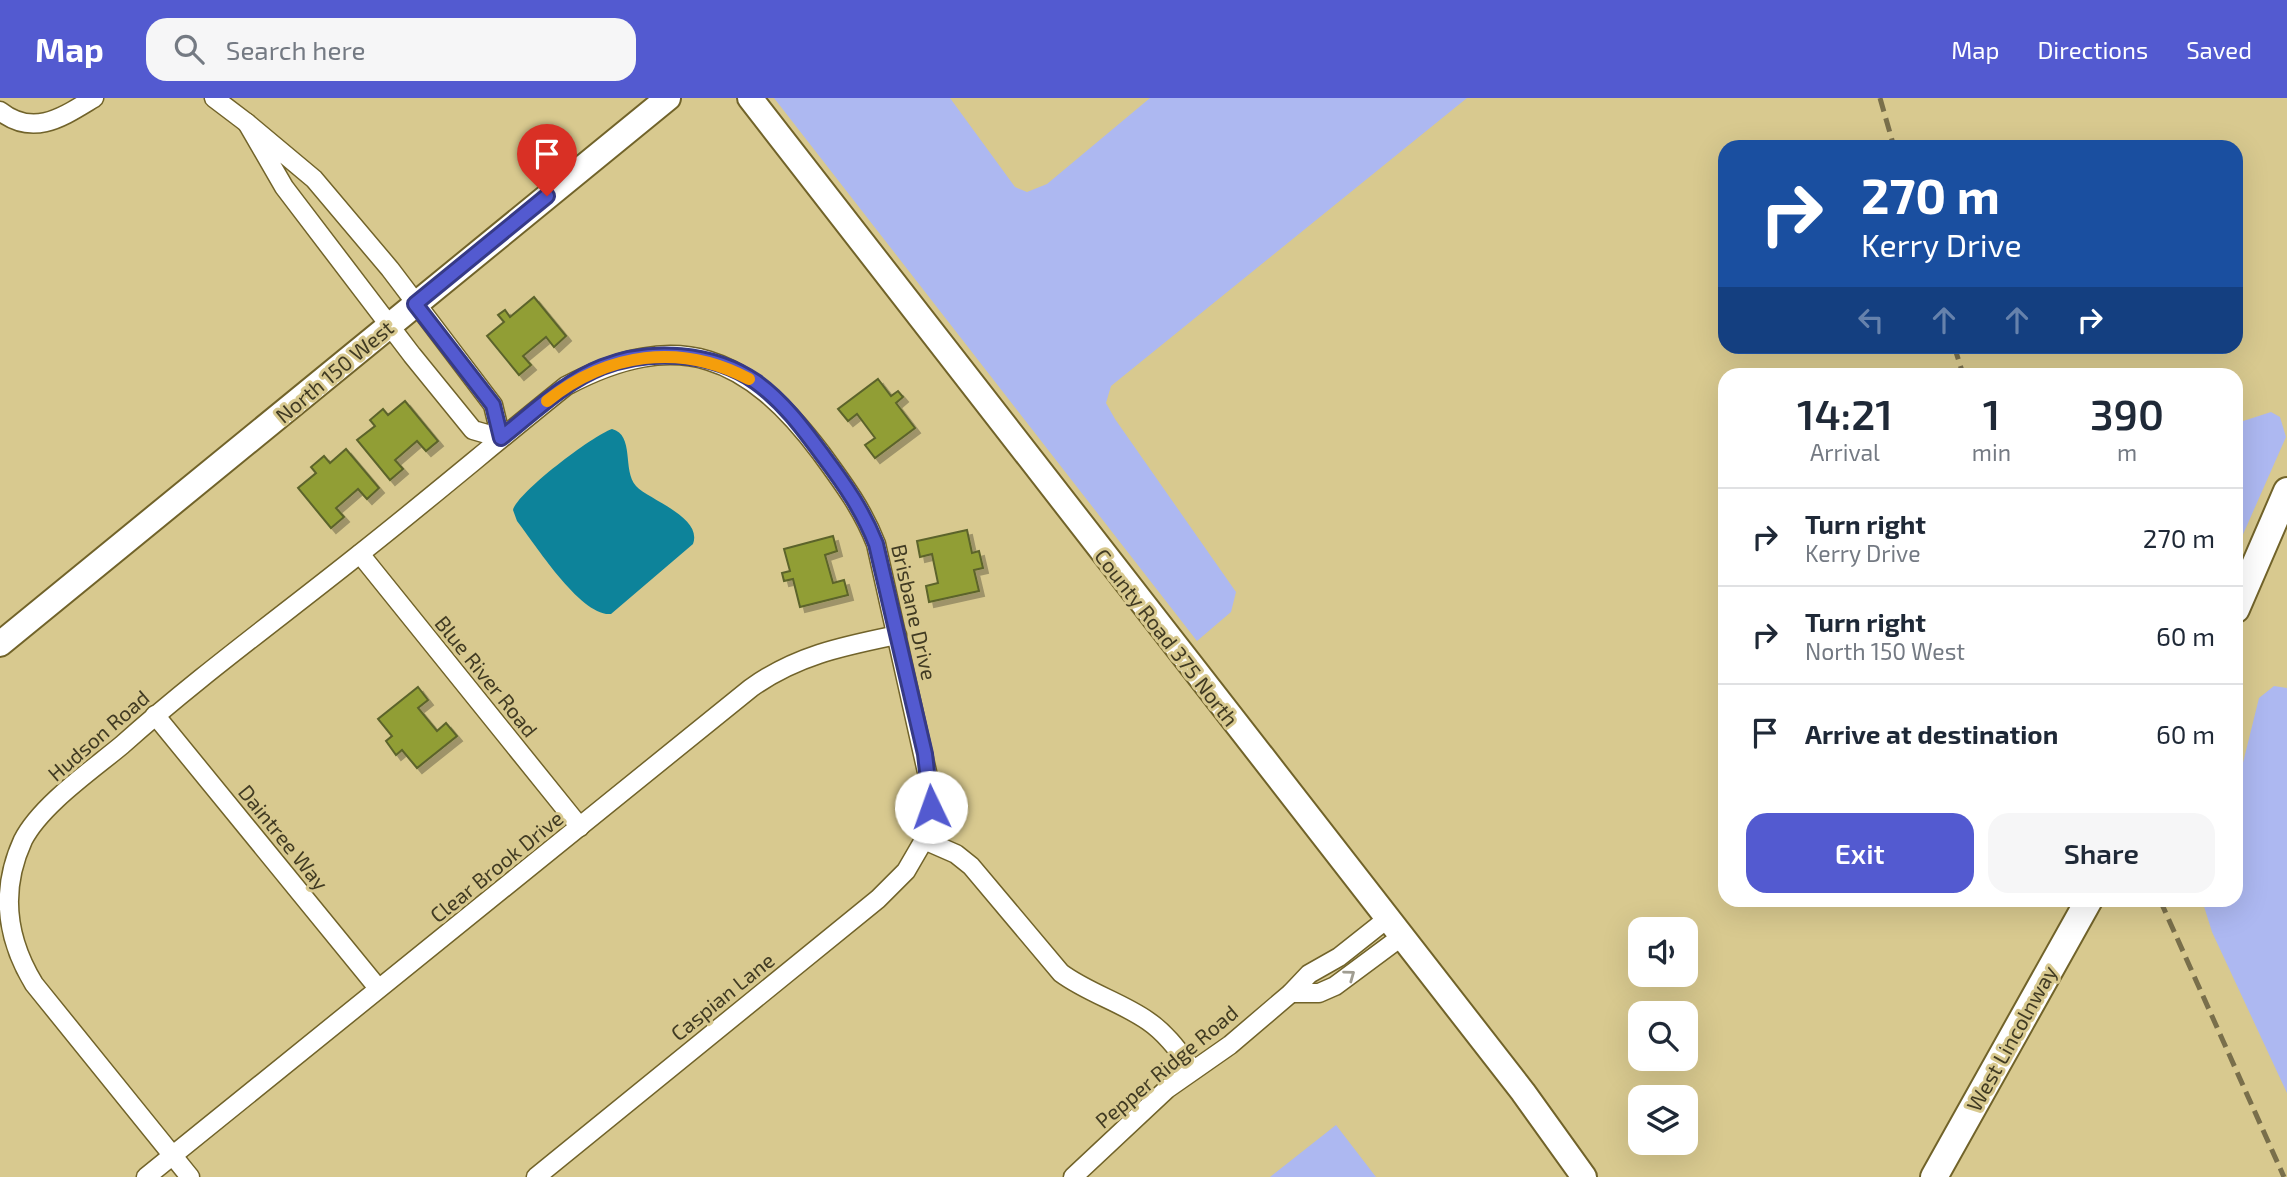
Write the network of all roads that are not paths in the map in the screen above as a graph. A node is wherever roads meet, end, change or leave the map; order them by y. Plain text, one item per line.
1 (94, 98) edge
2 (214, 98) edge
3 (668, 98) edge
4 (750, 98) edge
5 (0, 111) edge
6 (247, 123) junction
7 (415, 304) junction
8 (389, 325) junction
9 (501, 438) junction
10 (2287, 491) edge
11 (359, 554) junction
12 (2243, 593) edge
13 (897, 635) junction
14 (0, 645) edge
15 (155, 715) junction
16 (580, 827) junction
17 (925, 840) junction
18 (2085, 907) edge
19 (1394, 928) junction
20 (378, 988) junction
21 (1193, 1070) junction
22 (173, 1155) junction
23 (146, 1177) edge
24 (190, 1177) edge
25 (536, 1177) edge
26 (1073, 1177) edge
27 (1584, 1177) edge
28 (1934, 1177) edge

1 - 5 street
2 - 6 street
3 - 7 street, North 150 West
4 - 19 street, County Road 375 North
6 - 7 street
6 - 8 street
7 - 8 street, North 150 West
7 - 9 street
8 - 9 street
8 - 14 street, North 150 West
9 - 11 street, Hudson Road
9 - 13 street, Brisbane Drive
10 - 12 main road
11 - 15 street, Hudson Road
11 - 16 street, Blue River Road
13 - 16 street, Clear Brook Drive
13 - 17 street, Brisbane Drive
15 - 20 street, Daintree Way
15 - 22 street, Hudson Road
16 - 20 street, Clear Brook Drive
17 - 21 street
17 - 25 street, Caspian Lane
18 - 28 main road, West Lincolnway
19 - 21 street, Pepper Ridge Road
19 - 27 street, County Road 375 North
20 - 22 street, Clear Brook Drive
21 - 26 street, Pepper Ridge Road
22 - 23 street, Clear Brook Drive
22 - 24 street

